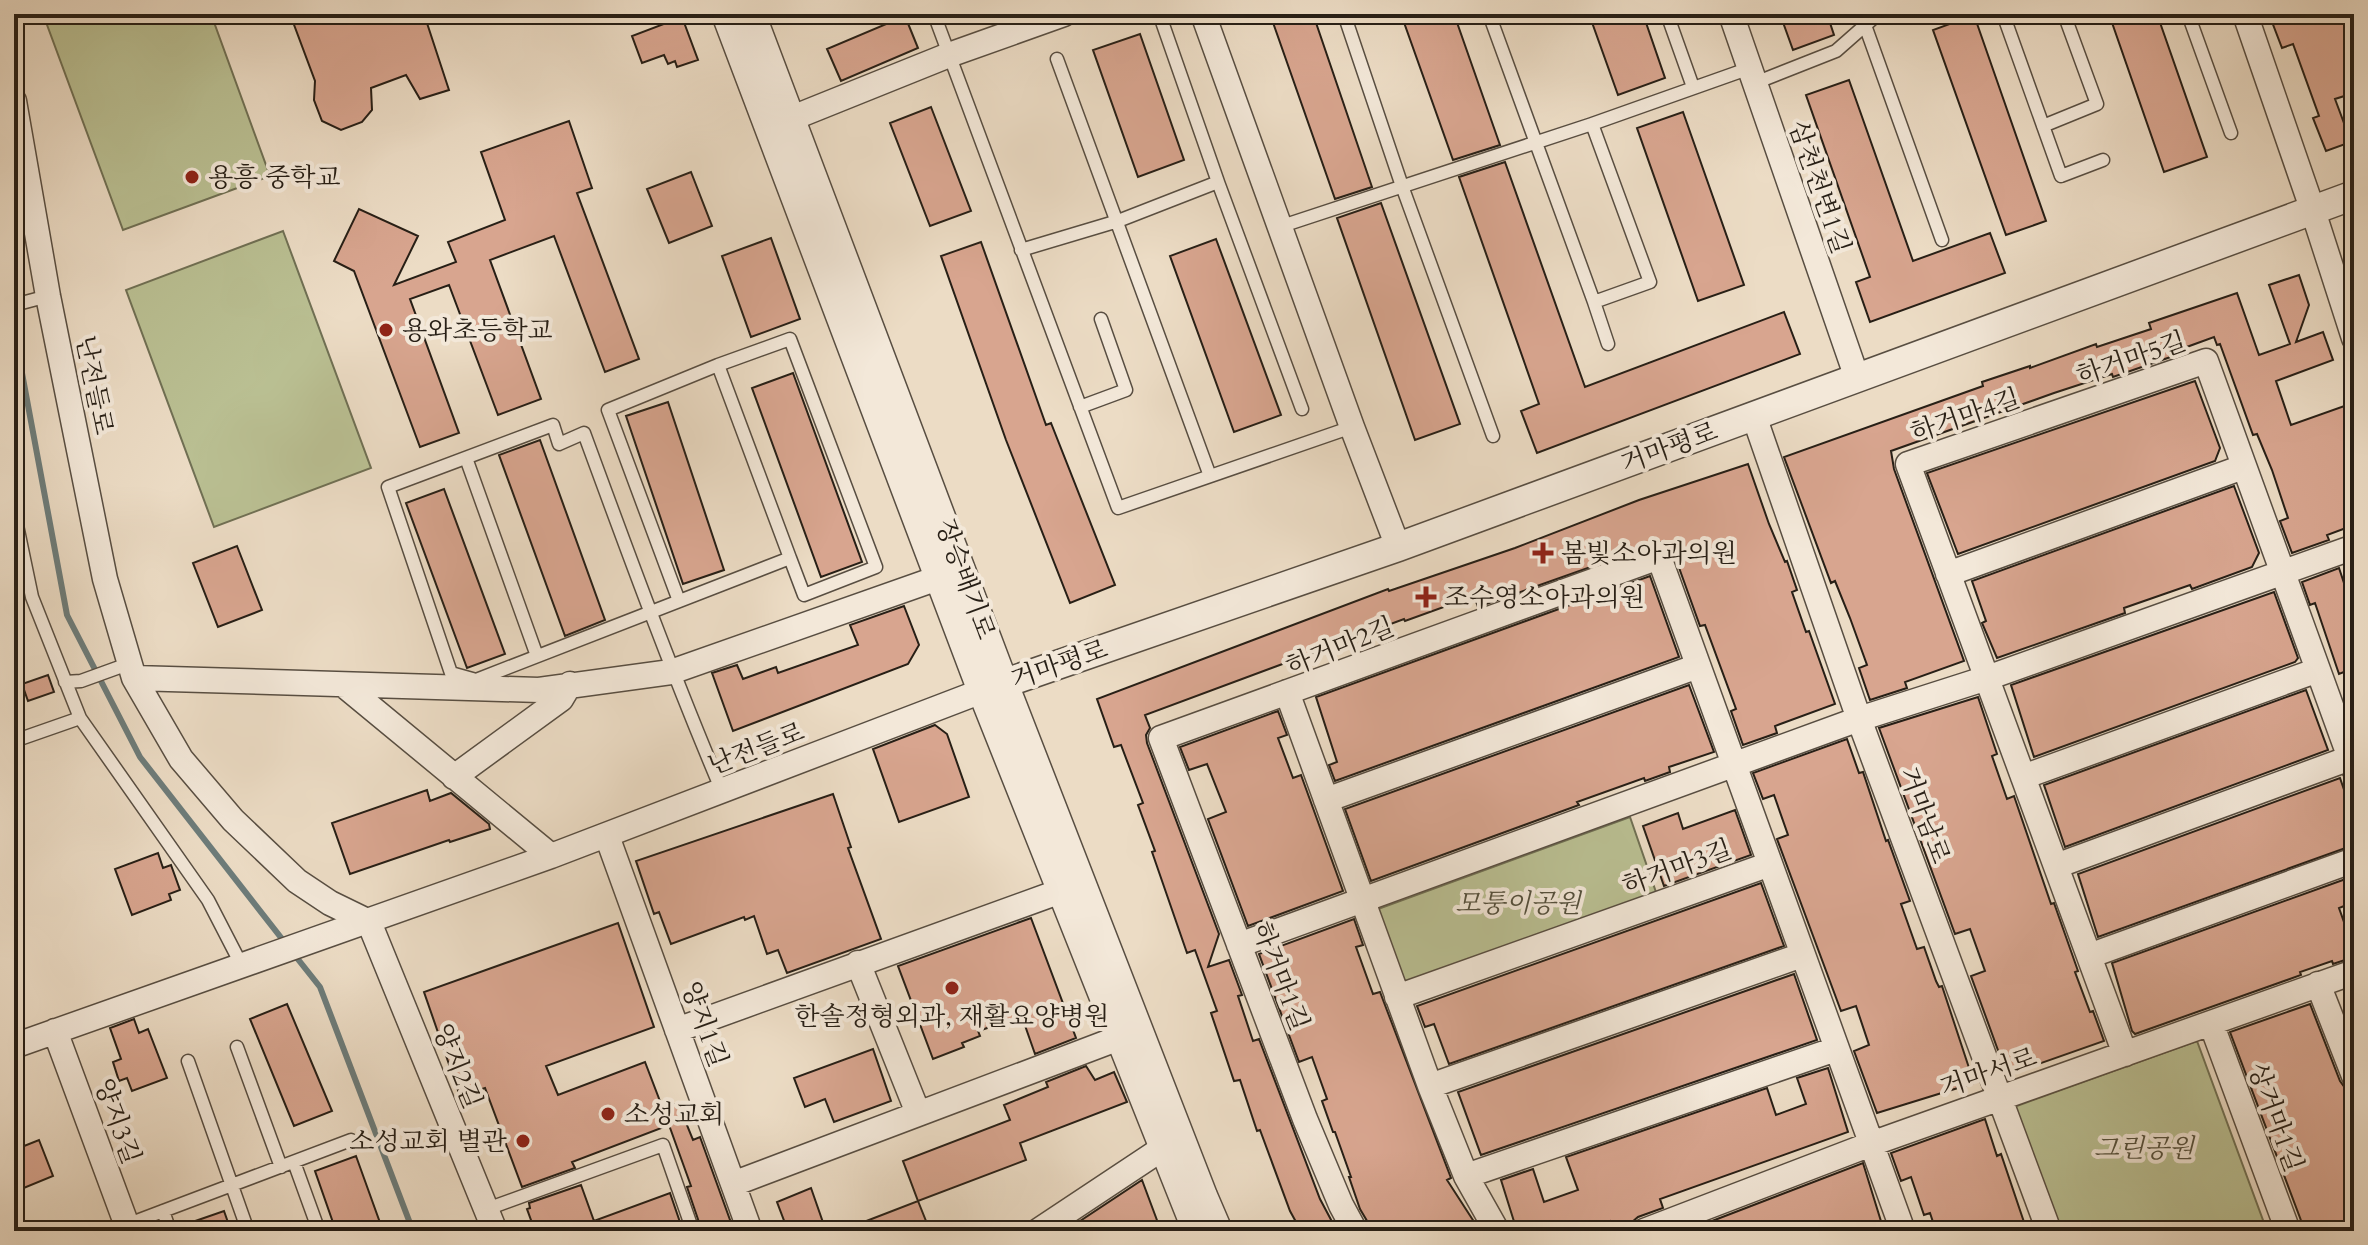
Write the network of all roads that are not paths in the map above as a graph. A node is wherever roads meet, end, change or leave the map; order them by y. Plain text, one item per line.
1 (726, 14) edge
2 (751, 14) edge
3 (934, 14) edge
4 (1064, 14) edge
5 (1203, 14) edge
6 (1344, 14) edge
7 (1489, 14) edge
8 (1667, 14) edge
9 (1731, 14) edge
10 (1878, 14) edge
11 (2003, 14) edge
12 (2064, 14) edge
13 (2188, 14) edge
14 (2245, 14) edge
15 (1160, 16) edge
16 (1863, 19) edge
17 (949, 55) junction
18 (1057, 59) dead end
19 (1752, 76) junction
20 (1693, 87) junction
21 (14, 101) edge
22 (780, 123) junction
23 (1592, 124) junction
24 (2043, 126) junction
25 (2231, 133) dead end
26 (1535, 141) junction
27 (2103, 160) dead end
28 (1218, 182) junction
29 (1402, 186) junction
30 (2354, 195) edge
31 (2313, 211) junction
32 (1118, 221) junction
33 (1279, 227) junction
34 (1942, 240) dead end
35 (1021, 250) junction
36 (48, 296) junction
37 (1594, 302) junction
38 (14, 305) edge
39 (1101, 319) dead end
40 (2354, 338) edge
41 (1608, 344) dead end
42 (718, 365) junction
43 (1857, 378) junction
44 (1080, 407) junction
45 (1302, 409) dead end
46 (2060, 412) joint
47 (1754, 416) junction
48 (1352, 427) junction
49 (1493, 436) dead end
50 (466, 458) junction
51 (2243, 467) junction
52 (1210, 476) junction
53 (14, 511) edge
54 (1398, 547) junction
55 (2354, 547) edge
56 (790, 558) junction
57 (2282, 571) junction
58 (1948, 574) junction
59 (938, 578) junction
60 (679, 601) junction
61 (650, 612) junction
62 (1471, 625) joint
63 (537, 656) junction
64 (1698, 666) junction
65 (2318, 670) junction
66 (125, 671) junction
67 (671, 672) junction
68 (1987, 678) junction
69 (65, 682) junction
70 (570, 684) junction
71 (345, 686) junction
72 (993, 687) junction
73 (1287, 692) junction
74 (80, 718) junction
75 (1859, 719) junction
76 (17, 740) dead end
77 (2352, 763) edge
78 (1734, 765) junction
79 (454, 777) junction
80 (2023, 777) junction
81 (722, 791) junction
82 (1326, 800) junction
83 (607, 836) junction
84 (551, 856) junction
85 (2354, 860) edge
86 (1770, 864) junction
87 (2056, 866) junction
88 (1061, 891) junction
89 (1362, 901) junction
90 (359, 924) junction
91 (1239, 945) junction
92 (1802, 955) junction
93 (2089, 956) junction
94 (248, 962) junction
95 (858, 963) junction
96 (2354, 972) edge
97 (2318, 984) junction
98 (1397, 997) junction
99 (2211, 1023) junction
100 (677, 1030) junction
101 (55, 1031) junction
102 (1119, 1038) junction
103 (14, 1046) edge
104 (237, 1047) dead end
105 (1836, 1049) junction
106 (2125, 1054) junction
107 (188, 1061) dead end
108 (2354, 1076) edge
109 (1430, 1086) junction
110 (2000, 1097) junction
111 (918, 1113) junction
112 (351, 1140) dead end
113 (1871, 1144) junction
114 (1163, 1148) junction
115 (294, 1162) junction
116 (281, 1167) junction
117 (1466, 1176) junction
118 (733, 1184) junction
119 (232, 1185) junction
120 (163, 1211) junction
121 (491, 1220) edge
122 (127, 1228) edge
123 (170, 1231) edge
124 (248, 1231) edge
125 (319, 1231) edge
126 (693, 1231) edge
127 (750, 1231) edge
128 (1038, 1231) edge
129 (1197, 1231) edge
130 (1218, 1231) edge
131 (1355, 1231) edge
132 (1497, 1231) edge
133 (1644, 1231) edge
134 (1903, 1231) edge
135 (2049, 1231) edge
136 (2288, 1231) edge

1 - 22 street, 장승배기로
2 - 22 street, 장승배기로
3 - 17 lane
4 - 17 street
5 - 33 street
6 - 29 lane
7 - 26 lane
8 - 20 lane
9 - 19 street, 삼천천변1길
10 - 16 lane
11 - 24 lane
12 - 24 lane
13 - 25 lane
14 - 31 street
15 - 28 lane
16 - 19 lane
16 - 34 lane
17 - 22 street
17 - 35 lane
18 - 32 lane
19 - 20 lane
19 - 43 street, 삼천천변1길
20 - 23 lane
21 - 36 street, 난전들로
22 - 59 street, 장승배기로
22 - 72 street, 장승배기로
23 - 26 lane
23 - 37 lane
24 - 27 lane
26 - 29 lane
26 - 37 lane
28 - 32 lane
28 - 45 lane
29 - 33 lane
29 - 49 lane
30 - 31 street, 거마평로
31 - 40 street
31 - 43 street, 거마평로
32 - 35 lane
32 - 52 lane
33 - 48 street
35 - 44 lane
36 - 38 lane
36 - 66 street, 난전들로
37 - 41 lane
39 - 44 lane
42 - 56 lane
42 - 56 lane
42 - 60 lane
43 - 47 street, 거마평로
44 - 52 lane
46 - 51 street, 하거마5길
46 - 58 street, 하거마4길
47 - 54 street, 거마평로
47 - 75 street, 거마남로
48 - 52 lane
48 - 54 street
50 - 61 lane
50 - 63 lane
50 - 63 lane
51 - 57 street, 하거마5길
51 - 58 street
53 - 69 lane
54 - 72 street, 거마평로
55 - 57 street
56 - 60 lane
57 - 65 street, 하거마5길
57 - 68 street
58 - 68 street, 하거마4길
59 - 67 street, 장승배기로
59 - 72 street, 장승배기로
60 - 61 lane
61 - 63 lane
61 - 67 lane
62 - 64 street, 하거마3길
62 - 73 street, 하거마2길
64 - 78 street, 하거마3길
64 - 82 street
65 - 77 street, 하거마5길
65 - 80 street
66 - 69 lane
66 - 71 street
66 - 90 street, 난전들로
67 - 70 street, 장승배기로
67 - 81 lane
68 - 75 street
68 - 80 street, 하거마4길
69 - 74 lane
70 - 71 street, 장승배기로
70 - 79 street
71 - 79 street
72 - 81 street, 난전들로
72 - 88 street, 장승배기로
72 - 130 street, 장승배기로
73 - 82 street, 하거마2길
73 - 91 street, 하거마1길
74 - 76 lane
74 - 94 lane
75 - 78 street
75 - 110 street, 거마남로
77 - 87 street, 하거마5길
78 - 86 street, 하거마3길
78 - 89 street
79 - 84 street
80 - 87 street, 하거마4길
81 - 83 street, 난전들로
82 - 89 street, 하거마2길
83 - 84 street, 난전들로
83 - 100 street, 양지1길
84 - 90 street, 난전들로
85 - 93 street
86 - 92 street, 하거마3길
86 - 98 street, 하거마3길
87 - 93 street, 하거마4길
88 - 95 street
88 - 102 street, 장승배기로
89 - 91 street
89 - 98 street, 하거마2길
90 - 94 street, 난전들로
90 - 121 street, 양지2길
91 - 131 street, 하거마1길
92 - 105 street, 하거마3길
92 - 109 street
93 - 106 street, 하거마4길
94 - 101 street, 난전들로
95 - 100 street
95 - 111 street
96 - 97 street, 거마서로
97 - 99 street, 거마서로
97 - 108 street
98 - 109 street, 하거마2길
99 - 106 street, 거마서로
99 - 136 street, 상거마1길
100 - 118 street, 양지1길
101 - 103 street, 난전들로
101 - 122 street, 양지3길
102 - 111 street
102 - 114 street, 장승배기로
104 - 116 lane
105 - 113 street, 하거마3길
105 - 117 street
106 - 110 street, 거마서로
107 - 119 lane
109 - 117 street, 하거마2길
110 - 113 street, 거마서로
110 - 135 street, 거마남로
111 - 118 street
112 - 115 lane
113 - 133 street, 거마서로
113 - 134 street, 하거마3길
114 - 128 street
114 - 129 street, 장승배기로
115 - 116 lane
115 - 125 lane
116 - 119 lane
117 - 132 street, 하거마2길
118 - 127 street, 양지1길
119 - 120 lane
119 - 124 lane
120 - 122 lane
120 - 123 lane
121 - 126 lane

